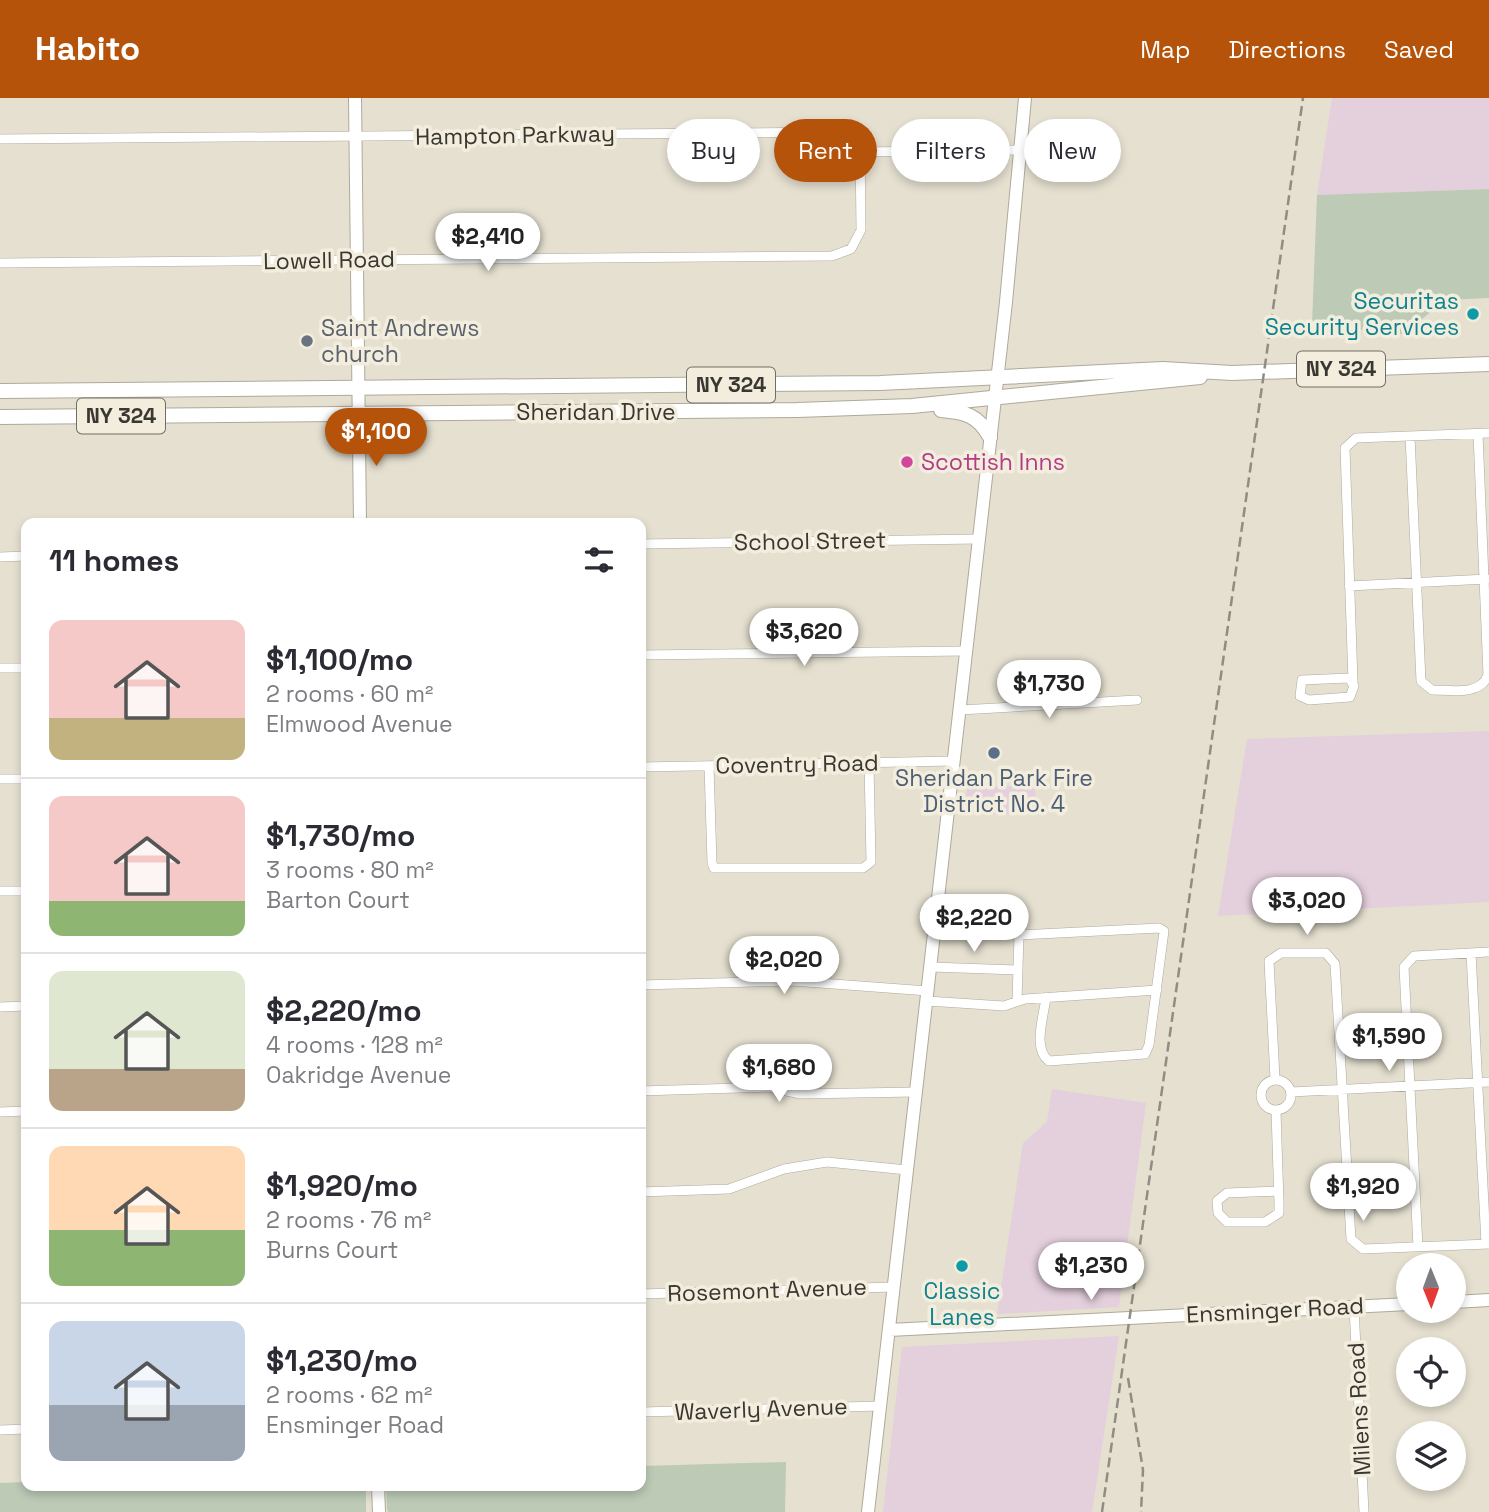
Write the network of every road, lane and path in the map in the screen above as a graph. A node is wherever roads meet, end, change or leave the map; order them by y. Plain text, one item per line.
1 (355, 98) edge
2 (1025, 98) edge
3 (774, 133) edge
4 (355, 136) junction
5 (0, 139) edge
6 (1020, 150) junction
7 (877, 152) edge
8 (860, 182) edge
9 (356, 260) junction
10 (0, 264) edge
11 (1489, 364) edge
12 (1232, 373) junction
13 (997, 378) junction
14 (797, 384) junction
15 (595, 386) junction
16 (358, 388) junction
17 (187, 390) junction
18 (0, 391) edge
19 (995, 398) junction
20 (912, 406) junction
21 (797, 411) junction
22 (595, 412) junction
23 (358, 414) junction
24 (188, 415) junction
25 (0, 417) edge
26 (1489, 433) edge
27 (1478, 434) junction
28 (1410, 436) junction
29 (990, 437) junction
30 (360, 518) edge
31 (979, 539) junction
32 (646, 544) edge
33 (21, 556) edge
34 (0, 557) edge
35 (1486, 579) edge
36 (1416, 582) junction
37 (1349, 586) junction
38 (967, 651) junction
39 (646, 655) edge
40 (0, 668) edge
41 (21, 668) edge
42 (1353, 682) junction
43 (1137, 700) dead end
44 (960, 710) junction
45 (954, 761) junction
46 (869, 763) junction
47 (709, 766) junction
48 (646, 767) edge
49 (0, 779) edge
50 (21, 779) edge
51 (0, 891) edge
52 (21, 891) edge
53 (1489, 952) edge
54 (1471, 953) junction
55 (931, 967) junction
56 (1017, 970) junction
57 (646, 985) edge
58 (1157, 990) junction
59 (928, 996) junction
60 (1046, 997) junction
61 (1017, 1001) junction
62 (21, 1006) edge
63 (0, 1007) edge
64 (1275, 1079) junction
65 (1489, 1082) edge
66 (1478, 1083) junction
67 (1410, 1086) junction
68 (1342, 1090) junction
69 (646, 1091) edge
70 (916, 1092) junction
71 (1291, 1092) junction
72 (21, 1111) edge
73 (1276, 1111) junction
74 (0, 1112) edge
75 (907, 1170) junction
76 (1279, 1191) junction
77 (646, 1192) edge
78 (1487, 1244) edge
79 (1418, 1247) junction
80 (894, 1287) junction
81 (646, 1294) edge
82 (1489, 1300) edge
83 (1466, 1301) edge
84 (1396, 1305) edge
85 (1354, 1307) junction
86 (889, 1330) junction
87 (881, 1406) junction
88 (646, 1412) edge
89 (21, 1429) edge
90 (0, 1430) edge
91 (378, 1491) edge
92 (379, 1512) edge
93 (868, 1512) edge
94 (1364, 1512) edge

1 - 4 main road
2 - 6 main road
3 - 4 street, Hampton Parkway
4 - 5 street, Hampton Parkway
4 - 9 main road
6 - 7 street
6 - 13 main road
8 - 9 street, Lowell Road
9 - 10 street, Lowell Road
9 - 16 main road
11 - 12 main road, Sheridan Drive / NY 324
12 - 13 main road, Sheridan Drive / NY 324
12 - 19 main road, Sheridan Drive / NY 324
13 - 14 main road, Sheridan Drive / NY 324
13 - 19 main road
14 - 15 main road, Sheridan Drive / NY 324
14 - 21 main road
15 - 16 main road, Sheridan Drive / NY 324
15 - 22 main road
16 - 17 main road, Sheridan Drive / NY 324
16 - 23 main road
17 - 18 main road, Sheridan Drive / NY 324
17 - 24 main road
19 - 20 main road, Sheridan Drive / NY 324
19 - 29 main road
20 - 21 main road, Sheridan Drive / NY 324
20 - 29 main road
21 - 22 main road, Sheridan Drive / NY 324
22 - 23 main road, Sheridan Drive / NY 324
23 - 24 main road, Sheridan Drive / NY 324
23 - 30 main road
24 - 25 main road, Sheridan Drive / NY 324
26 - 27 street
27 - 28 street
27 - 35 street
28 - 36 street
28 - 37 street
29 - 31 main road
31 - 32 street, School Street
31 - 38 main road
33 - 34 street
35 - 36 street
35 - 36 street
36 - 37 street
37 - 42 street
38 - 39 street
38 - 44 main road
40 - 41 street
42 - 42 street
43 - 44 street
44 - 45 main road
45 - 46 street, Coventry Road
45 - 55 main road
46 - 47 street, Coventry Road
46 - 47 street
47 - 48 street, Coventry Road
49 - 50 street
51 - 52 street
53 - 54 street
54 - 66 street
54 - 67 street
55 - 56 street
55 - 59 main road
56 - 58 street
56 - 61 street
57 - 59 street
58 - 60 street
58 - 60 street
59 - 61 street
59 - 70 main road
60 - 61 street
62 - 63 street
64 - 68 street
64 - 71 street
64 - 73 street
65 - 66 street
66 - 67 street
66 - 78 street
67 - 68 street
67 - 79 street
68 - 71 street
68 - 79 street
69 - 70 street
70 - 75 main road
71 - 73 street
72 - 74 street
73 - 76 street
75 - 77 street
75 - 80 main road
76 - 76 street
78 - 79 street
80 - 81 street, Rosemont Avenue
80 - 86 main road
82 - 83 main road
84 - 85 main road, Ensminger Road
85 - 86 main road, Ensminger Road
85 - 94 street, Milens Road
86 - 87 main road
87 - 88 street, Waverly Avenue
87 - 93 main road
89 - 90 street
91 - 92 main road

